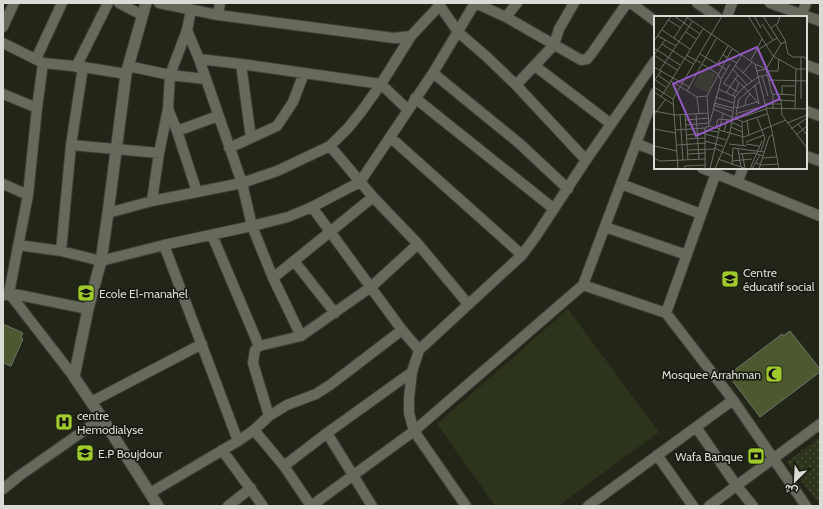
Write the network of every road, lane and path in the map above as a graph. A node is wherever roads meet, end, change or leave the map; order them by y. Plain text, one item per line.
1 (14, 3) edge
2 (62, 3) edge
3 (108, 3) edge
4 (119, 3) edge
5 (146, 3) edge
6 (159, 3) edge
7 (220, 3) edge
8 (475, 3) edge
9 (516, 3) edge
10 (574, 3) edge
11 (627, 3) edge
12 (631, 3) edge
13 (697, 3) edge
14 (732, 3) edge
15 (770, 3) edge
16 (806, 3) edge
17 (439, 4) edge
18 (191, 10) junction
19 (142, 15) junction
20 (218, 15) junction
21 (716, 16) edge
22 (727, 16) edge
23 (802, 16) edge
24 (807, 17) edge
25 (506, 18) junction
26 (654, 20) edge
27 (820, 21) edge
28 (3, 27) edge
29 (187, 30) junction
30 (458, 32) junction
31 (411, 36) junction
32 (3, 43) edge
33 (554, 45) junction
34 (199, 59) junction
35 (40, 61) junction
36 (654, 62) edge
37 (241, 64) junction
38 (807, 65) edge
39 (535, 66) junction
40 (80, 67) junction
41 (127, 70) junction
42 (820, 70) edge
43 (304, 73) junction
44 (433, 73) junction
45 (170, 75) junction
46 (205, 79) junction
47 (381, 84) junction
48 (516, 85) junction
49 (3, 94) edge
50 (415, 98) junction
51 (654, 100) edge
52 (36, 108) junction
53 (168, 109) junction
54 (408, 110) junction
55 (807, 111) edge
56 (218, 116) junction
57 (820, 116) edge
58 (611, 124) junction
59 (177, 131) junction
60 (390, 137) junction
61 (251, 138) junction
62 (636, 144) junction
63 (71, 145) junction
64 (330, 146) junction
65 (229, 148) junction
66 (116, 149) junction
67 (654, 150) edge
68 (159, 153) junction
69 (807, 156) edge
70 (586, 160) junction
71 (820, 161) edge
72 (705, 169) edge
73 (743, 169) edge
74 (716, 173) junction
75 (360, 182) junction
76 (738, 182) junction
77 (242, 183) junction
78 (3, 184) edge
79 (621, 184) junction
80 (568, 189) junction
81 (196, 192) junction
82 (28, 195) junction
83 (373, 197) junction
84 (152, 201) junction
85 (312, 207) junction
86 (554, 209) junction
87 (108, 213) junction
88 (702, 214) junction
89 (820, 216) edge
90 (252, 226) junction
91 (605, 227) junction
92 (329, 232) junction
93 (212, 235) junction
94 (18, 244) junction
95 (418, 244) junction
96 (164, 245) junction
97 (62, 251) junction
98 (687, 255) junction
99 (522, 256) junction
100 (101, 261) junction
101 (294, 261) junction
102 (8, 275) edge
103 (273, 278) junction
104 (583, 285) junction
105 (371, 287) junction
106 (6, 295) edge
107 (468, 304) junction
108 (88, 309) junction
109 (335, 313) junction
110 (666, 313) junction
111 (402, 330) junction
112 (301, 336) junction
113 (202, 344) junction
114 (259, 346) junction
115 (419, 350) junction
116 (412, 372) junction
117 (74, 377) junction
118 (733, 400) junction
119 (91, 402) junction
120 (270, 416) junction
121 (102, 418) junction
122 (820, 424) edge
123 (696, 427) junction
124 (254, 430) junction
125 (414, 431) junction
126 (327, 433) junction
127 (238, 441) junction
128 (222, 450) junction
129 (657, 456) junction
130 (773, 459) junction
131 (284, 466) junction
132 (352, 475) junction
133 (19, 476) junction
134 (3, 479) edge
135 (736, 485) junction
136 (251, 488) junction
137 (3, 489) edge
138 (150, 493) junction
139 (158, 506) edge
140 (228, 506) edge
141 (263, 506) edge
142 (311, 506) edge
143 (372, 506) edge
144 (466, 506) edge
145 (588, 506) edge
146 (693, 506) edge
147 (709, 506) edge
148 (753, 506) edge
149 (806, 506) edge

1 - 28 street
2 - 35 street
3 - 40 street
4 - 19 street
5 - 19 main road
6 - 18 street
7 - 20 street
8 - 25 street
8 - 30 street
9 - 25 street
10 - 33 street
11 - 33 street
12 - 26 street
13 - 21 street
14 - 22 street
15 - 23 street
16 - 23 street
17 - 30 street
17 - 31 street
18 - 20 street
18 - 29 street
19 - 41 main road
20 - 31 street
24 - 27 street
25 - 33 street
29 - 34 street
29 - 45 street
30 - 44 street
30 - 48 street
31 - 47 street
32 - 35 street
33 - 39 street
34 - 37 street
34 - 46 street
35 - 40 street
35 - 52 street
36 - 58 street
37 - 43 street
37 - 61 street
38 - 42 street
39 - 48 street
39 - 58 street
40 - 41 street
40 - 63 street
41 - 45 street
41 - 66 main road
43 - 47 street
43 - 61 street
44 - 50 street
44 - 80 street
45 - 46 street
45 - 53 street
46 - 56 street
47 - 54 street
47 - 64 street
48 - 70 street
49 - 52 street
50 - 54 street
50 - 86 street
51 - 62 street
52 - 82 street
53 - 59 street
53 - 68 street
54 - 60 street
55 - 57 street
56 - 59 street
56 - 65 street
58 - 70 street
59 - 81 street
60 - 75 street
60 - 99 street
61 - 65 street
62 - 67 street
62 - 79 street
63 - 66 street
63 - 97 street
64 - 75 street
64 - 77 street
65 - 77 street
66 - 68 street
66 - 87 main road
68 - 84 street
69 - 71 street
70 - 80 street
72 - 74 street
73 - 76 street
74 - 76 street
74 - 88 street
75 - 83 street
75 - 85 street
76 - 89 street
77 - 81 street
77 - 90 street
78 - 82 street
79 - 88 street
79 - 91 street
80 - 86 street
81 - 84 street
82 - 94 street
83 - 92 street
83 - 95 street
84 - 87 street
85 - 90 street
85 - 92 street
86 - 99 street
87 - 100 main road
88 - 98 street
90 - 93 street
90 - 103 street
91 - 98 street
91 - 104 street
92 - 101 street
92 - 105 street
93 - 96 street
93 - 114 street
94 - 97 street
94 - 102 street
95 - 105 street
95 - 107 street
96 - 100 street
96 - 113 street
97 - 100 street
98 - 110 street
99 - 107 street
100 - 108 main road
101 - 103 street
101 - 109 street
102 - 106 street
103 - 112 street
104 - 110 street
104 - 125 street
105 - 109 street
105 - 111 street
106 - 108 street
106 - 117 street
107 - 115 street
108 - 117 main road
109 - 112 street
110 - 118 street
111 - 115 street
111 - 120 street
112 - 114 street
113 - 119 street
113 - 127 street
114 - 120 street
115 - 116 street
116 - 125 street
116 - 126 street
117 - 119 main road
118 - 123 street
118 - 130 street
119 - 121 main road
120 - 124 street
121 - 133 street
121 - 138 main road
122 - 130 street
123 - 129 street
123 - 135 street
124 - 127 street
124 - 131 street
125 - 132 street
125 - 144 street
126 - 131 street
126 - 132 street
127 - 128 street
128 - 136 street
128 - 138 street
129 - 145 street
129 - 146 street
130 - 135 street
130 - 149 street
131 - 142 street
132 - 142 street
132 - 143 street
133 - 134 street
133 - 137 street
135 - 147 street
135 - 148 street
136 - 140 street
136 - 141 street
138 - 139 main road

